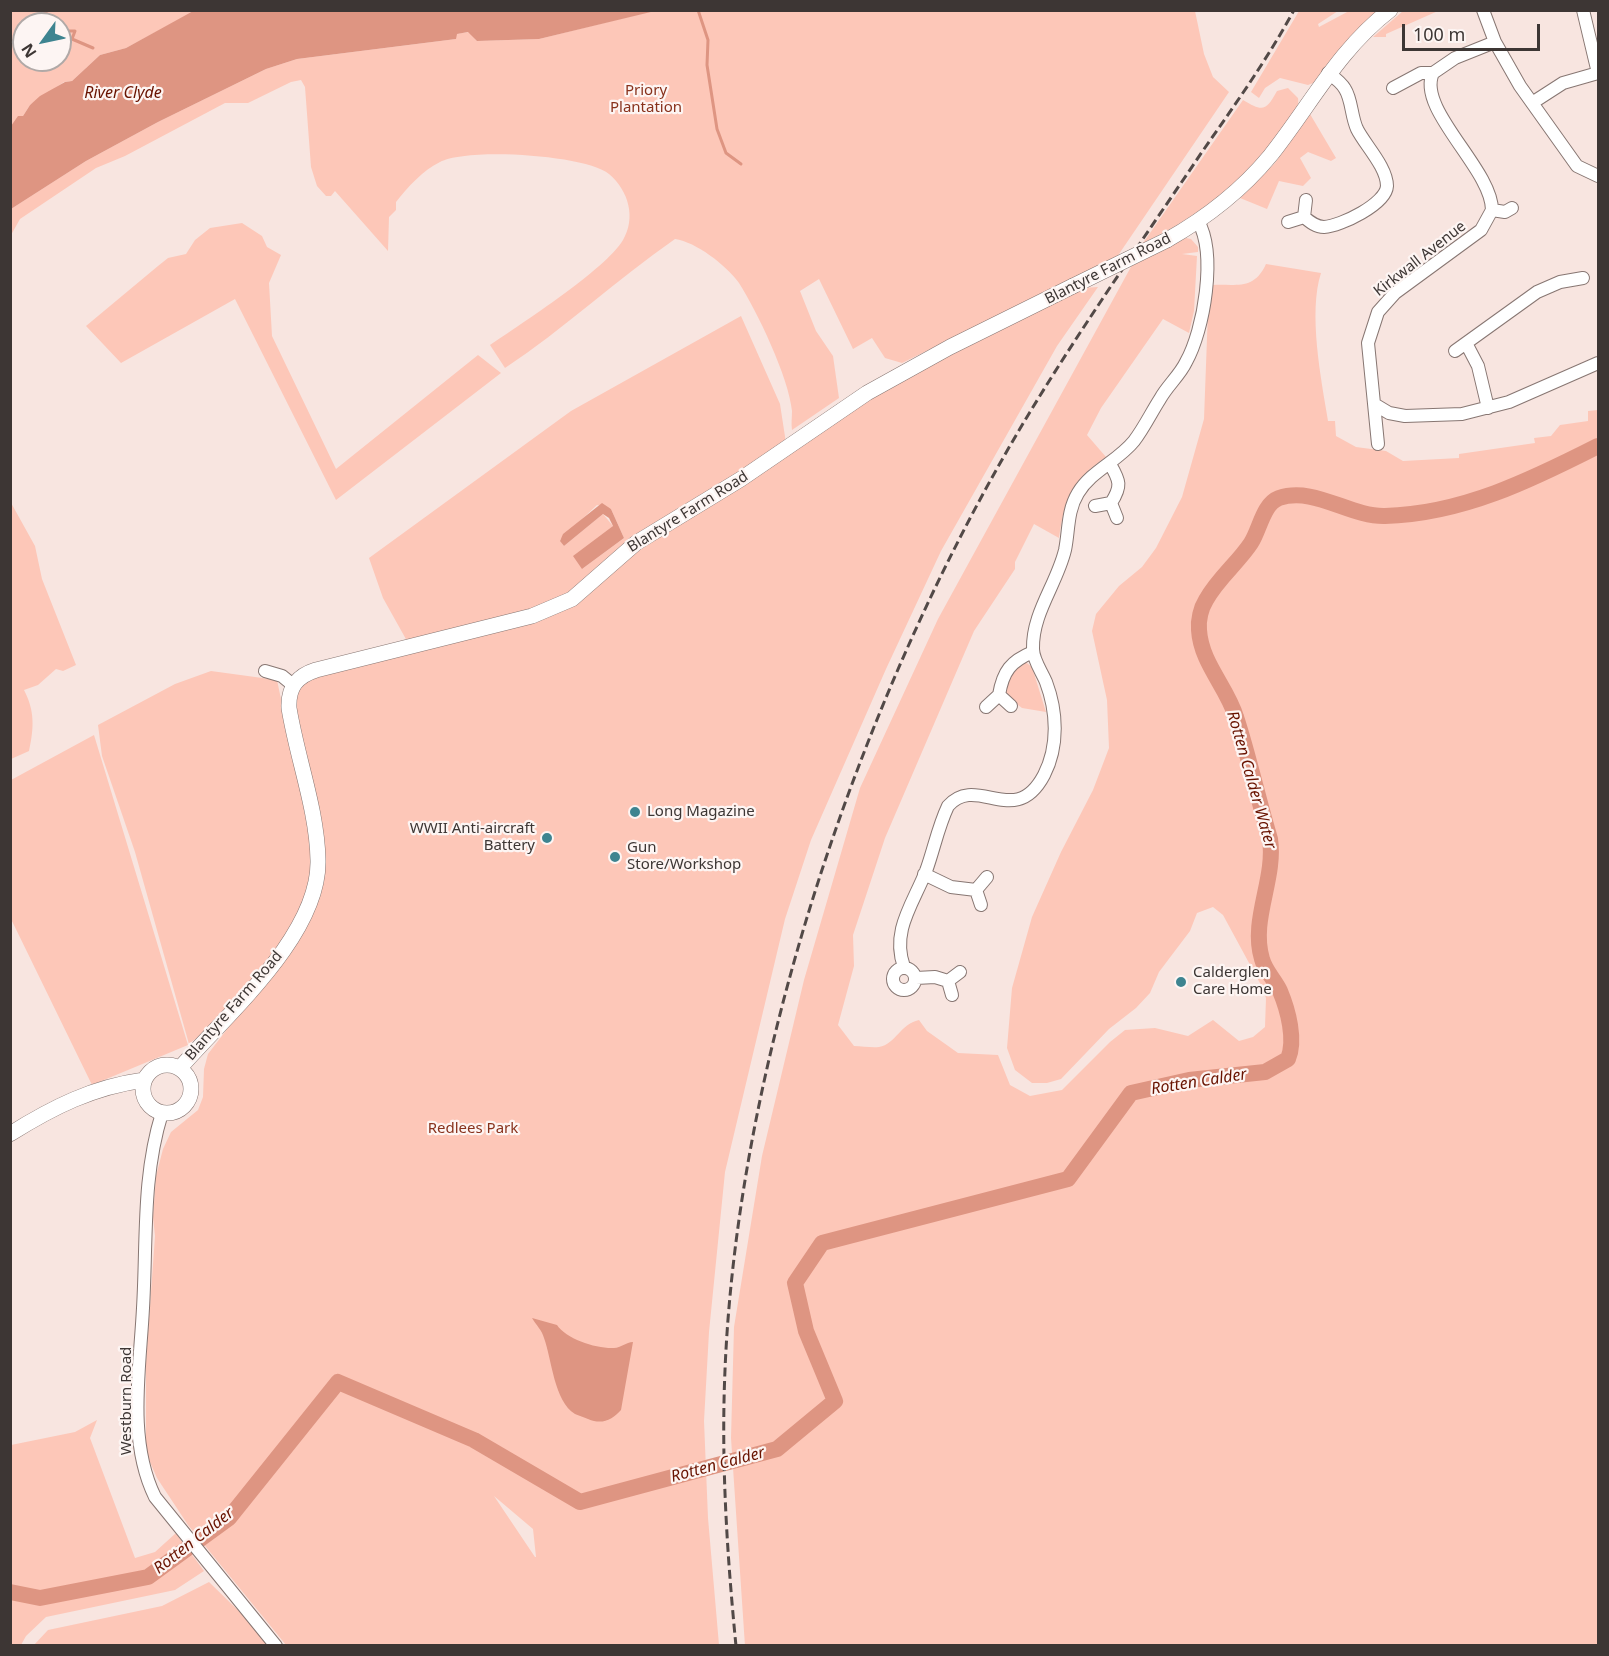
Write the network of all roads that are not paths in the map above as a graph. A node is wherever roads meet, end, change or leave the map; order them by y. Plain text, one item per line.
1 (1390, 10) edge
2 (1483, 10) edge
3 (1583, 10) edge
4 (1495, 42) junction
5 (1328, 73) junction
6 (1433, 73) junction
7 (1598, 73) edge
8 (1393, 88) dead end
9 (1532, 103) junction
10 (1599, 176) edge
11 (1306, 200) dead end
12 (1512, 208) dead end
13 (1492, 210) junction
14 (1304, 217) junction
15 (1198, 221) junction
16 (1288, 222) dead end
17 (1583, 278) dead end
18 (1466, 343) junction
19 (1455, 351) dead end
20 (1599, 363) edge
21 (1374, 404) junction
22 (1488, 408) junction
23 (1378, 444) dead end
24 (1110, 464) junction
25 (1111, 503) junction
26 (1095, 506) dead end
27 (1117, 518) dead end
28 (1033, 652) junction
29 (264, 671) dead end
30 (293, 685) junction
31 (999, 695) junction
32 (1011, 706) dead end
33 (986, 707) dead end
34 (924, 874) junction
35 (987, 877) dead end
36 (976, 890) junction
37 (981, 905) dead end
38 (904, 967) junction
39 (960, 972) dead end
40 (916, 978) junction
41 (948, 981) junction
42 (952, 995) dead end
43 (180, 1068) junction
44 (144, 1080) junction
45 (162, 1113) junction
46 (10, 1134) edge
47 (276, 1646) edge

1 - 5 main road, Blantyre Farm Road
2 - 4 street
3 - 7 street
4 - 6 street
4 - 9 street
5 - 14 street
5 - 15 main road, Blantyre Farm Road
6 - 8 street
6 - 13 street
7 - 9 street
9 - 10 street
11 - 14 street
12 - 13 street
13 - 21 street, Kirkwall Avenue
14 - 16 street
15 - 24 street
15 - 30 main road, Blantyre Farm Road, bridge
17 - 18 street
18 - 19 street
18 - 22 street
20 - 22 street
21 - 22 street
21 - 23 street, Kirkwall Avenue
24 - 25 street
24 - 28 street
25 - 26 street
25 - 27 street
28 - 31 street
28 - 34 street
29 - 30 street
30 - 43 main road, Blantyre Farm Road
31 - 32 street
31 - 33 street
34 - 36 street
34 - 38 street
35 - 36 street
36 - 37 street
38 - 40 street
38 - 40 street
39 - 41 street
40 - 41 street
41 - 42 street
43 - 44 main road
43 - 45 main road
44 - 45 main road
44 - 46 main road
45 - 47 street, Westburn Road

